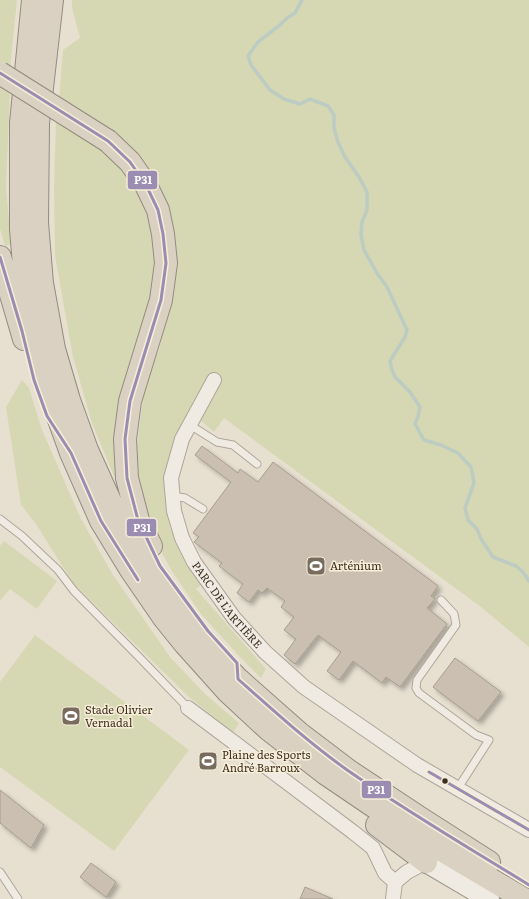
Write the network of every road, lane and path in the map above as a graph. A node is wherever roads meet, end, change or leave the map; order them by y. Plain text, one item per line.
1 (33, 0) edge
2 (52, 0) edge
3 (0, 73) edge
4 (0, 257) edge
5 (214, 380) dead end
6 (190, 424) junction
7 (71, 453) junction
8 (257, 464) dead end
9 (173, 496) junction
10 (203, 509) dead end
11 (0, 519) edge
12 (441, 600) dead end
13 (238, 679) junction
14 (188, 708) joint
15 (268, 729) junction
16 (458, 788) junction
17 (529, 830) edge
18 (426, 862) junction
19 (0, 872) edge
20 (395, 882) junction
21 (529, 885) edge
22 (18, 899) edge
23 (393, 899) edge
24 (489, 899) edge
25 (524, 899) edge

1 - 7 highway
2 - 13 highway
3 - 13 highway, bridge
4 - 7 highway
5 - 6 street, PARC DE L'ARTIÈRE
6 - 8 lane
6 - 9 street, PARC DE L'ARTIÈRE
7 - 15 highway
9 - 10 lane
9 - 16 street, PARC DE L'ARTIÈRE
11 - 14 lane
12 - 16 lane
13 - 21 highway
14 - 20 street
15 - 18 highway
15 - 25 highway
16 - 17 street, PARC DE L'ARTIÈRE
18 - 20 street
18 - 24 street
19 - 22 lane
20 - 23 street

